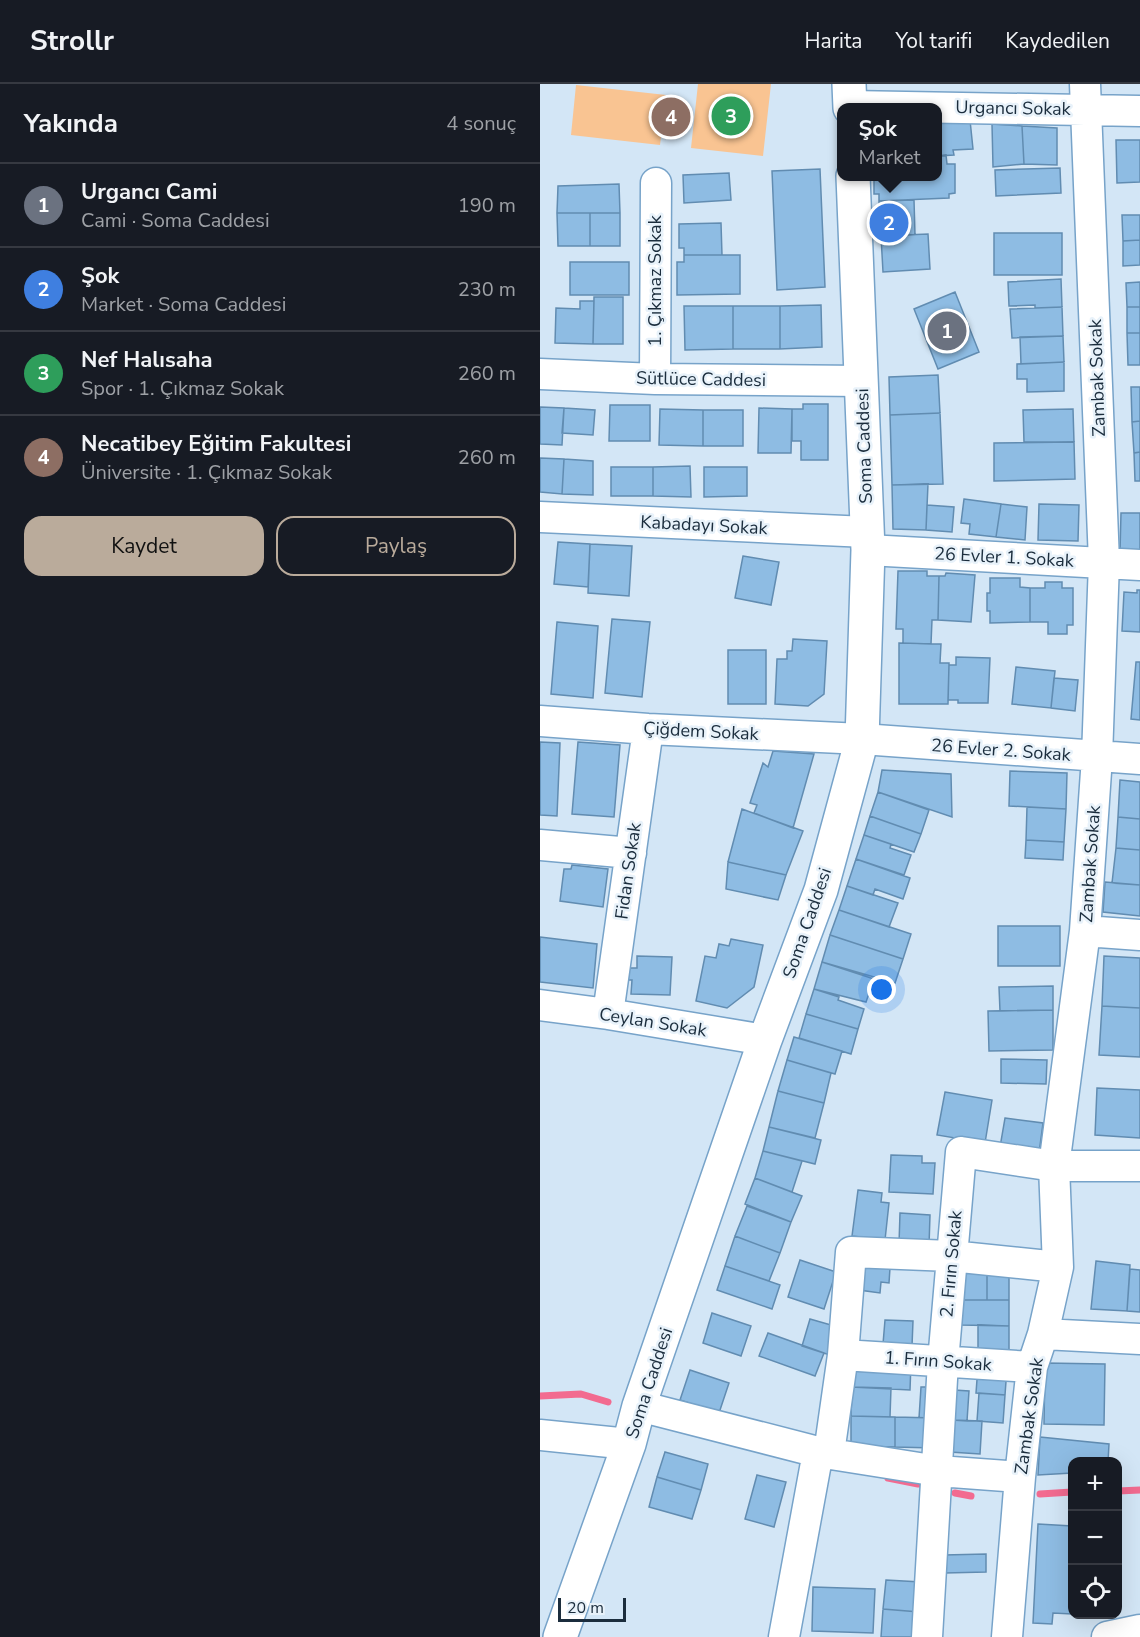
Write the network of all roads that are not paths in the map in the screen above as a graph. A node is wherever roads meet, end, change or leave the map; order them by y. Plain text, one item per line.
1 (1086, 97) edge
2 (850, 99) edge
3 (1140, 111) edge
4 (853, 181) edge
5 (656, 183) dead end
6 (540, 374) edge
7 (655, 379) junction
8 (861, 381) junction
9 (540, 517) edge
10 (867, 541) junction
11 (1104, 562) junction
12 (1140, 565) edge
13 (540, 721) edge
14 (648, 729) junction
15 (862, 739) junction
16 (1097, 757) junction
17 (1140, 759) edge
18 (540, 845) edge
19 (631, 852) junction
20 (1085, 931) junction
21 (1140, 935) edge
22 (540, 1005) edge
23 (608, 1014) junction
24 (765, 1040) junction
25 (1054, 1166) junction
26 (1140, 1166) edge
27 (951, 1256) junction
28 (1058, 1267) junction
29 (1043, 1334) junction
30 (1140, 1339) edge
31 (843, 1355) junction
32 (944, 1362) junction
33 (1032, 1367) junction
34 (639, 1406) junction
35 (540, 1435) edge
36 (629, 1444) junction
37 (824, 1452) junction
38 (938, 1471) junction
39 (1020, 1477) junction
40 (1140, 1630) edge
41 (566, 1636) edge
42 (784, 1637) edge
43 (927, 1637) edge
44 (1007, 1637) edge
45 (1107, 1637) edge

1 - 2 street, Urgancı Sokak
1 - 3 street, Urgancı Sokak
1 - 11 street, Zambak Sokak
4 - 8 main road, Soma Caddesi
5 - 7 street, 1. Çıkmaz Sokak
6 - 7 street, Sütlüce Caddesi
7 - 8 street, Sütlüce Caddesi
8 - 10 main road, Soma Caddesi
9 - 10 street, Kabadayı Sokak
10 - 11 street, 26 Evler 1. Sokak
10 - 15 main road, Soma Caddesi
11 - 12 street, 26 Evler 1. Sokak
11 - 16 street, Zambak Sokak
13 - 14 street, Çiğdem Sokak
14 - 15 street, Çiğdem Sokak
14 - 19 street, Fidan Sokak
15 - 16 street, 26 Evler 2. Sokak
15 - 24 main road, Soma Caddesi
16 - 17 street, 26 Evler 2. Sokak
16 - 20 street, Zambak Sokak
18 - 19 street
19 - 23 street, Fidan Sokak
20 - 21 street
20 - 25 street, Zambak Sokak
22 - 23 street, Ceylan Sokak
23 - 24 street, Ceylan Sokak
24 - 34 main road, Soma Caddesi
25 - 26 street
25 - 27 street, 2. Fırın Sokak
25 - 28 street, Zambak Sokak
27 - 28 street
27 - 31 street
27 - 32 street, 2. Fırın Sokak
28 - 29 street, Zambak Sokak
29 - 30 street
29 - 33 street, Zambak Sokak
31 - 32 street, 1. Fırın Sokak
31 - 37 street
32 - 33 street, 1. Fırın Sokak
32 - 38 street, 2. Fırın Sokak
33 - 39 street, Zambak Sokak
34 - 36 main road, Soma Caddesi
34 - 37 street
35 - 36 street
36 - 41 main road, Soma Caddesi
37 - 38 street
37 - 42 street
38 - 39 street
38 - 43 street, 2. Fırın Sokak
39 - 44 street, Zambak Sokak
40 - 45 street

